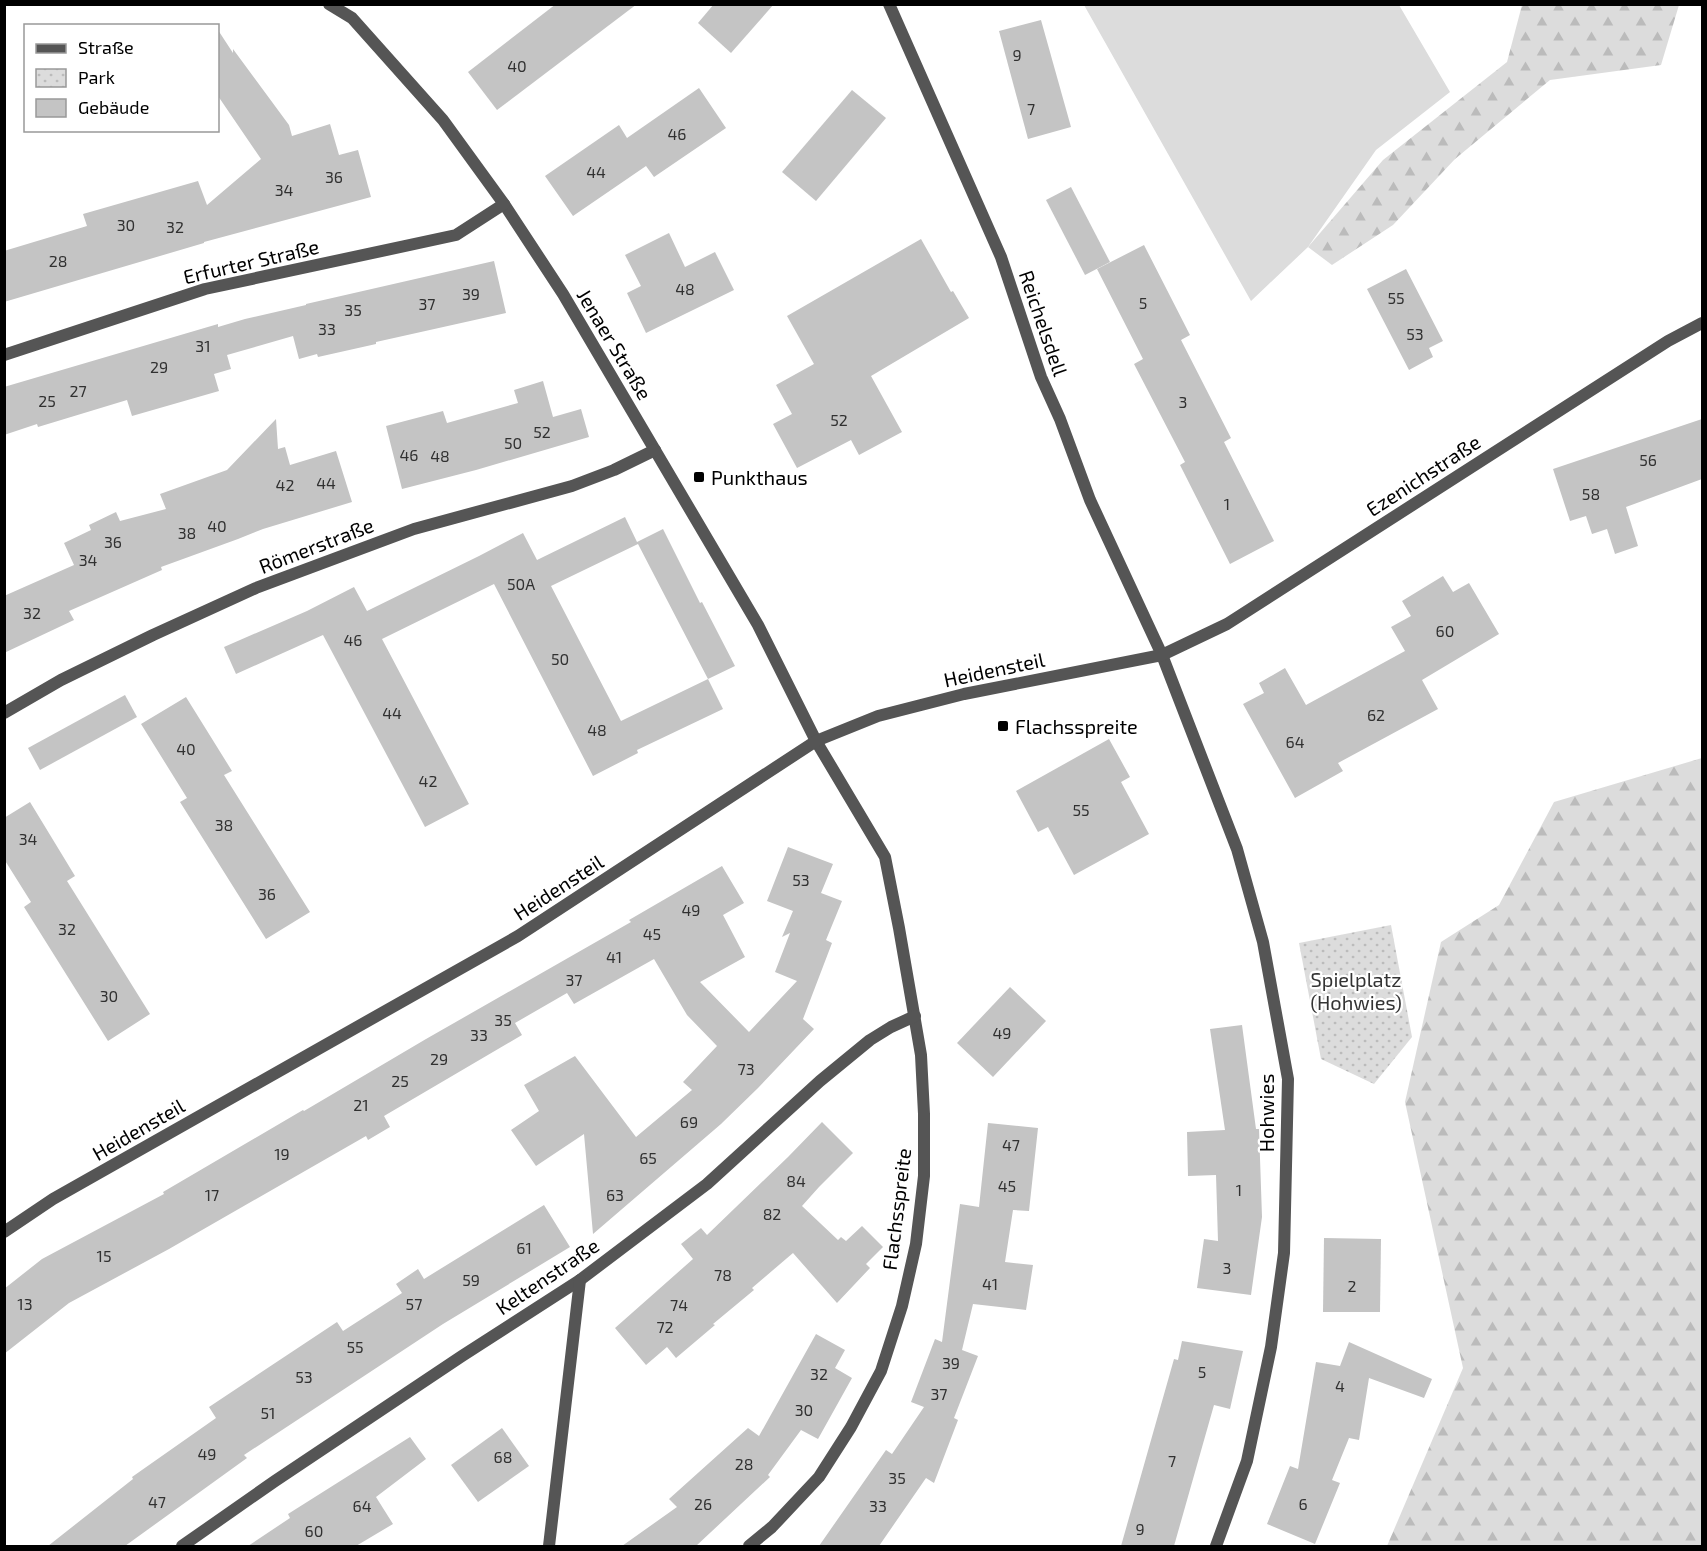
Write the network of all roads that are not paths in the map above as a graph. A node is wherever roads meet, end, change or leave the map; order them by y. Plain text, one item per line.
1 (329, 4) edge
2 (889, 4) edge
3 (504, 204) junction
4 (1702, 323) edge
5 (4, 355) edge
6 (655, 450) junction
7 (1162, 655) junction
8 (4, 713) edge
9 (816, 741) junction
10 (915, 1017) junction
11 (4, 1232) edge
12 (580, 1280) junction
13 (182, 1546) edge
14 (549, 1546) edge
15 (749, 1546) edge
16 (1216, 1546) edge

1 - 3 street, Jenaer Straße
2 - 7 street, Reichelsdell
3 - 5 street, Erfurter Straße
3 - 6 street, Jenaer Straße
4 - 7 street, Ezenichstraße
6 - 8 street, Römerstraße
6 - 9 street, Jenaer Straße
7 - 9 street, Heidensteil
7 - 16 street, Hohwies
9 - 10 street, Flachsspreite
9 - 11 street, Heidensteil
10 - 12 street, Keltenstraße
10 - 15 street, Flachsspreite
12 - 13 street, Keltenstraße
12 - 14 street

